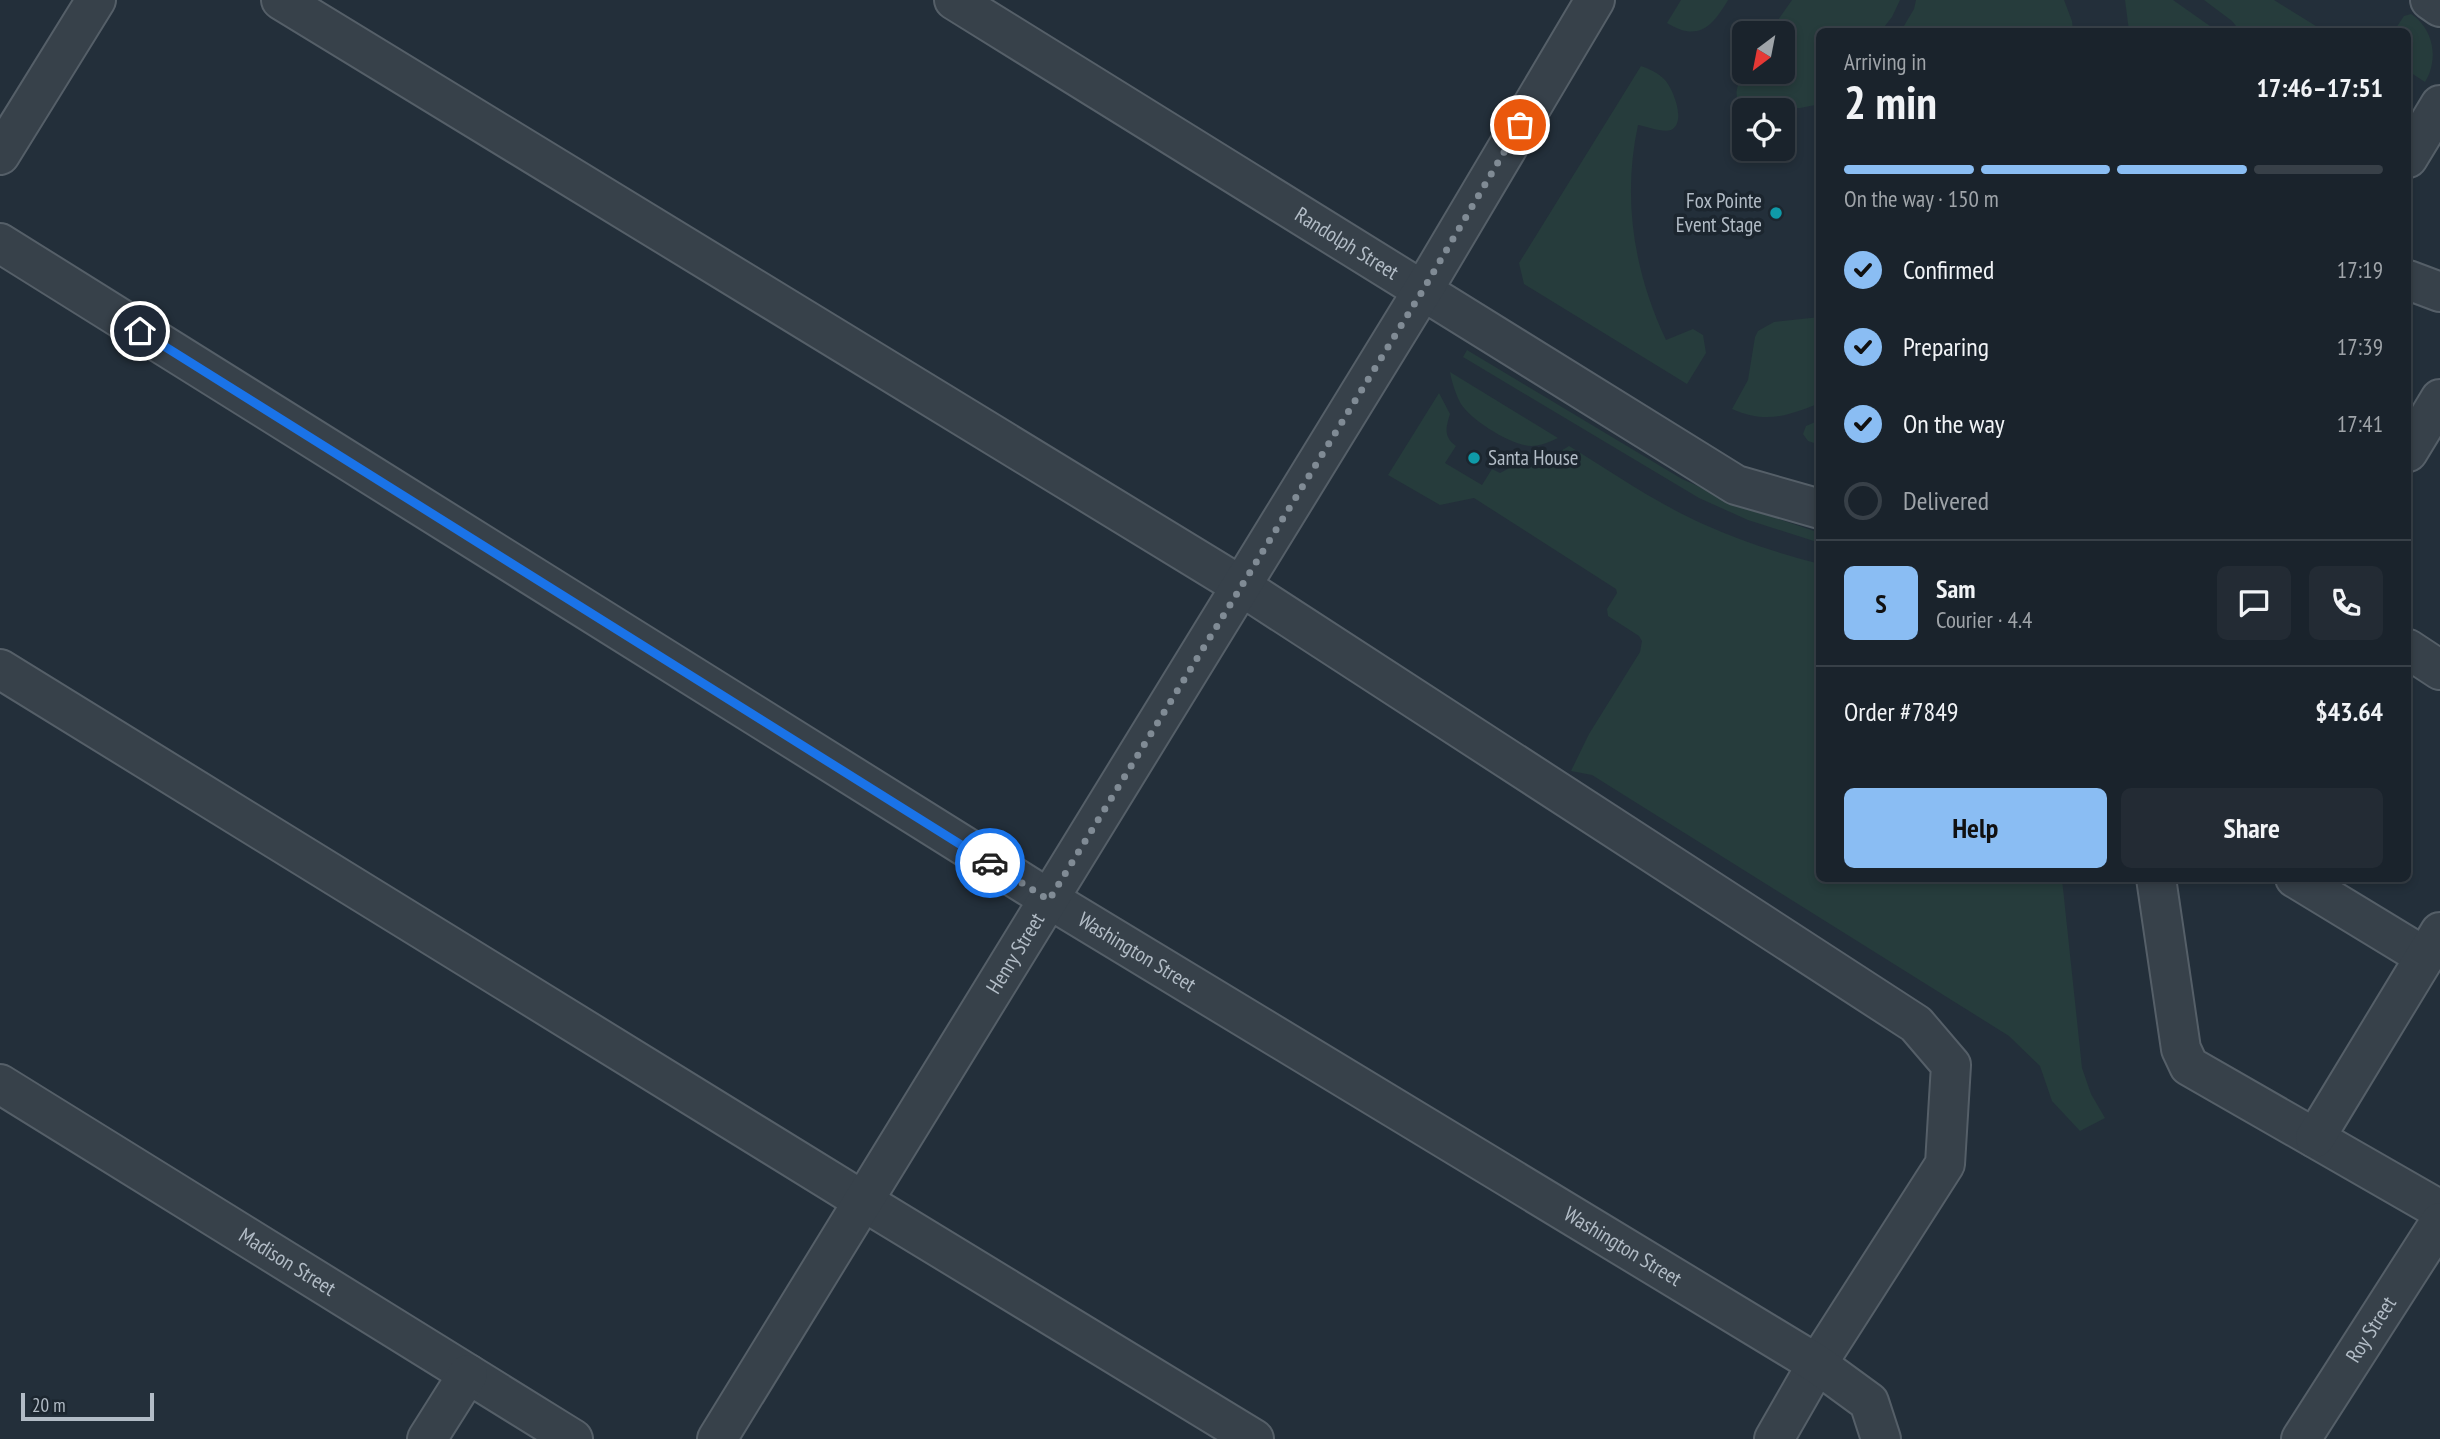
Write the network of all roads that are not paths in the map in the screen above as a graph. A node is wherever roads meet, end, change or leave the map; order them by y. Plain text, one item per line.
1 (96, 0) edge
2 (281, 0) edge
3 (954, 0) edge
4 (1595, 0) edge
5 (2430, 0) edge
6 (2440, 6) edge
7 (2440, 105) edge
8 (2411, 153) edge
9 (0, 155) edge
10 (0, 243) edge
11 (1423, 290) junction
12 (2440, 399) edge
13 (2411, 447) edge
14 (1816, 508) edge
15 (1241, 586) junction
16 (2411, 651) edge
17 (0, 669) edge
18 (2440, 670) edge
19 (2157, 882) edge
20 (2303, 882) edge
21 (1049, 900) junction
22 (2432, 945) edge
23 (0, 1084) edge
24 (2315, 1138) junction
25 (863, 1201) junction
26 (2440, 1210) edge
27 (2440, 1222) edge
28 (1817, 1364) junction
29 (468, 1374) junction
30 (427, 1439) edge
31 (573, 1439) edge
32 (717, 1439) edge
33 (1254, 1439) edge
34 (1774, 1439) edge
35 (1881, 1439) edge
36 (2301, 1439) edge

1 - 9 street
2 - 15 street
3 - 11 street, Randolph Street
4 - 11 street, Henry Street
5 - 6 street
7 - 8 street
10 - 21 street, Washington Street
11 - 14 street, Randolph Street
11 - 15 street, Henry Street
12 - 13 street
15 - 21 street, Henry Street
15 - 28 street
16 - 18 street
17 - 25 street
19 - 24 street
20 - 22 street
21 - 25 street, Henry Street
21 - 28 street, Washington Street
22 - 24 street
23 - 29 street, Madison Street
24 - 26 street
25 - 32 street, Henry Street
25 - 33 street
27 - 36 street, Roy Street
28 - 34 street
28 - 35 street, Washington Street
29 - 30 street
29 - 31 street, Madison Street

